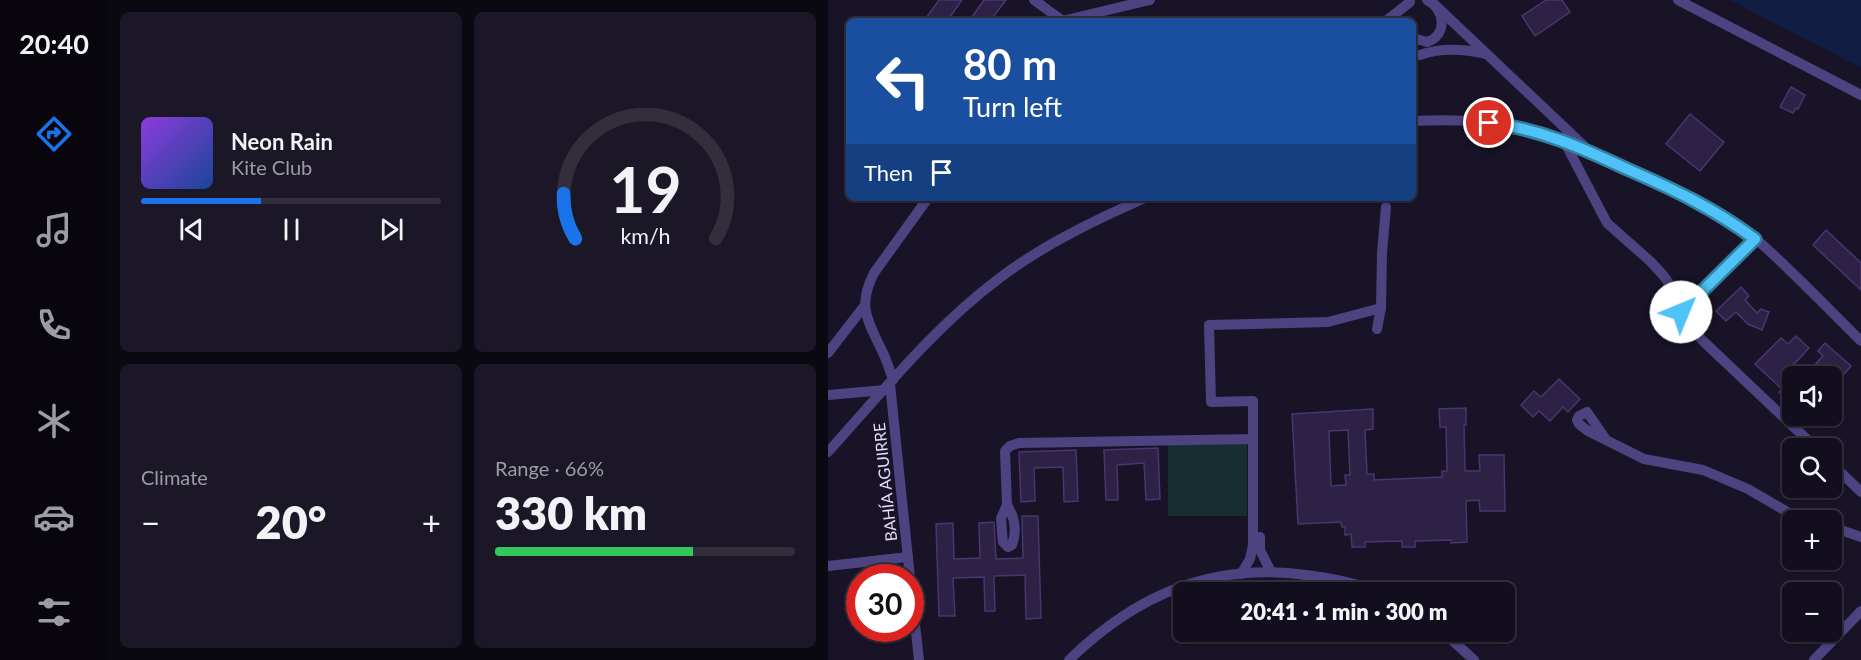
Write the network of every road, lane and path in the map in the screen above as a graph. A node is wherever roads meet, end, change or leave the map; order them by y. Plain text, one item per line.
1 (1035, 0) edge
2 (1150, 0) edge
3 (1678, 0) edge
4 (1412, 1) edge
5 (1430, 2) edge
6 (1116, 4) edge
7 (1059, 18) edge
8 (1072, 18) edge
9 (1390, 18) edge
10 (1403, 18) edge
11 (1435, 38) junction
12 (1416, 39) edge
13 (1487, 54) junction
14 (1416, 58) edge
15 (1861, 95) edge
16 (1416, 121) edge
17 (1564, 141) junction
18 (1590, 152) junction
19 (926, 201) edge
20 (1139, 201) edge
21 (1386, 207) dead end
22 (1755, 239) junction
23 (865, 305) junction
24 (1381, 308) junction
25 (1681, 312) junction
26 (1377, 329) dead end
27 (1861, 341) edge
28 (828, 353) edge
29 (889, 385) junction
30 (828, 394) edge
31 (1605, 438) dead end
32 (1805, 438) edge
33 (1253, 439) junction
34 (828, 452) edge
35 (1842, 474) edge
36 (1861, 492) edge
37 (1253, 500) junction
38 (1007, 505) dead end
39 (1784, 510) edge
40 (1842, 530) edge
41 (1861, 537) edge
42 (908, 557) junction
43 (909, 564) edge
44 (828, 566) edge
45 (1269, 570) junction
46 (1241, 574) junction
47 (1345, 582) edge
48 (1861, 611) edge
49 (917, 642) edge
50 (1454, 642) edge
51 (919, 660) edge
52 (1069, 660) edge
53 (1474, 660) edge
54 (1814, 660) edge

1 - 7 street
2 - 6 street
3 - 15 street
4 - 9 street
4 - 10 street
5 - 11 street
5 - 13 street
6 - 8 street
11 - 12 street
11 - 14 street
13 - 14 street
13 - 18 street
16 - 17 street
17 - 18 street
17 - 25 street
18 - 22 street
19 - 23 street
20 - 29 street
21 - 24 street
22 - 25 street
22 - 27 street
23 - 28 street
23 - 29 street, BAHÍA AGUIRRE
24 - 26 street
24 - 33 street
25 - 32 street
29 - 30 street
29 - 34 street
29 - 42 street, BAHÍA AGUIRRE
31 - 39 street
33 - 37 street
33 - 38 street
35 - 36 street
37 - 45 street
37 - 46 street
40 - 41 street
42 - 43 street, BAHÍA AGUIRRE
42 - 44 street
45 - 46 street
45 - 47 street
46 - 52 street
48 - 54 street
49 - 51 street, BAHÍA AGUIRRE
50 - 53 street

